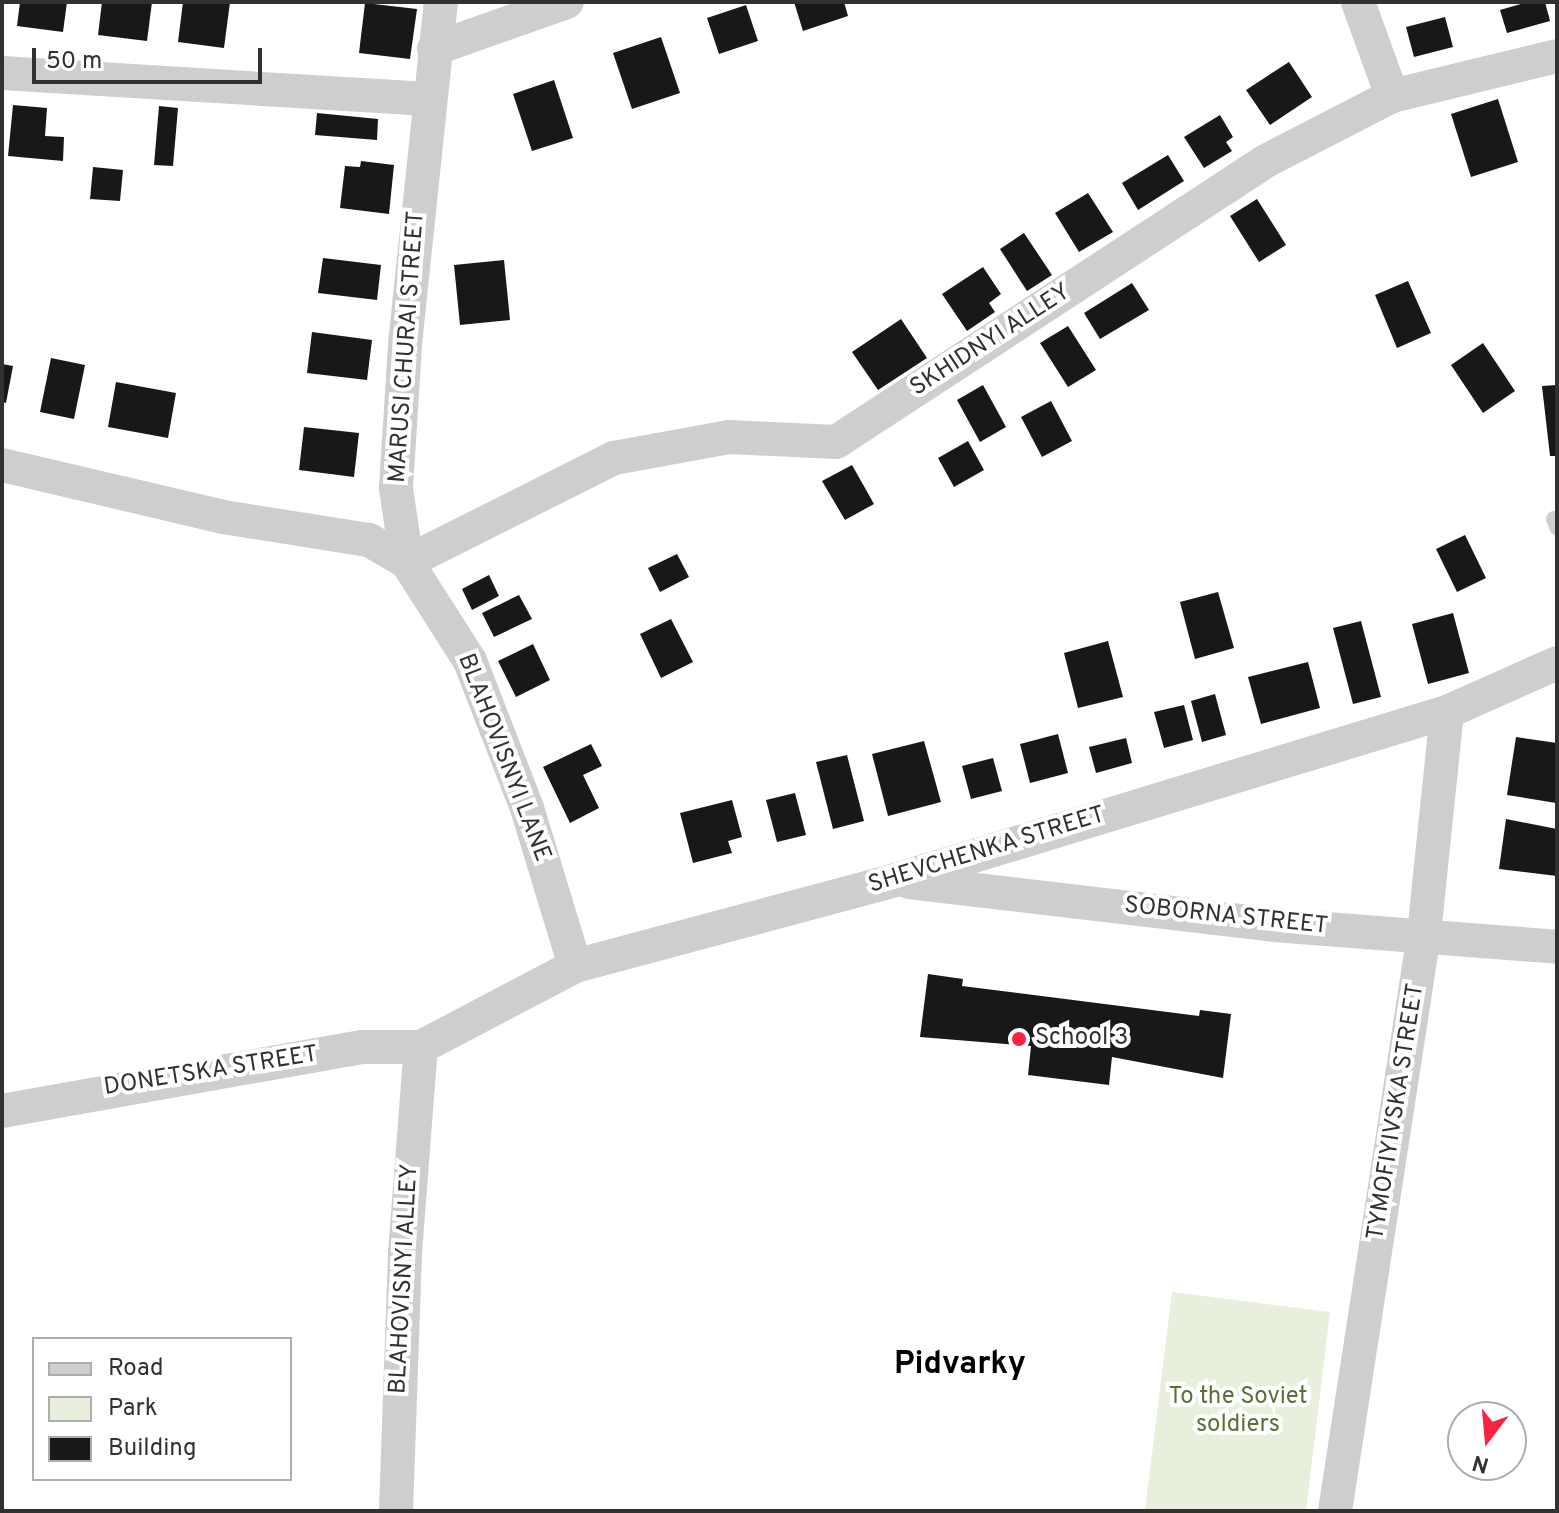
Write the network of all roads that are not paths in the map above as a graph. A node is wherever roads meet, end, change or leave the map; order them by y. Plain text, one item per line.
1 (441, 2) edge
2 (567, 2) edge
3 (1358, 2) edge
4 (434, 49) junction
5 (1557, 56) edge
6 (2, 73) edge
7 (1392, 96) junction
8 (428, 99) junction
9 (2, 465) edge
10 (407, 562) junction
11 (1557, 663) edge
12 (1447, 712) junction
13 (895, 880) junction
14 (1424, 934) junction
15 (1557, 947) edge
16 (575, 966) junction
17 (421, 1047) junction
18 (2, 1111) edge
19 (396, 1511) edge
20 (1335, 1511) edge

1 - 4 street, MARUSI CHURAI STREET
2 - 4 street
3 - 7 street
4 - 8 street, MARUSI CHURAI STREET
5 - 7 street, SKHIDNYI ALLEY
6 - 8 street
7 - 10 street, SKHIDNYI ALLEY
8 - 10 street, MARUSI CHURAI STREET
9 - 10 street
10 - 16 street, BLAHOVISNYI LANE
11 - 12 street, SHEVCHENKA STREET
12 - 13 street, SHEVCHENKA STREET
12 - 14 street, TYMOFIYIVSKA STREET
13 - 14 street, SOBORNA STREET
13 - 16 street, SHEVCHENKA STREET
14 - 15 street, SOBORNA STREET
14 - 20 street, TYMOFIYIVSKA STREET
16 - 17 street, SHEVCHENKA STREET
17 - 18 street, DONETSKA STREET
17 - 19 street, BLAHOVISNYI ALLEY

